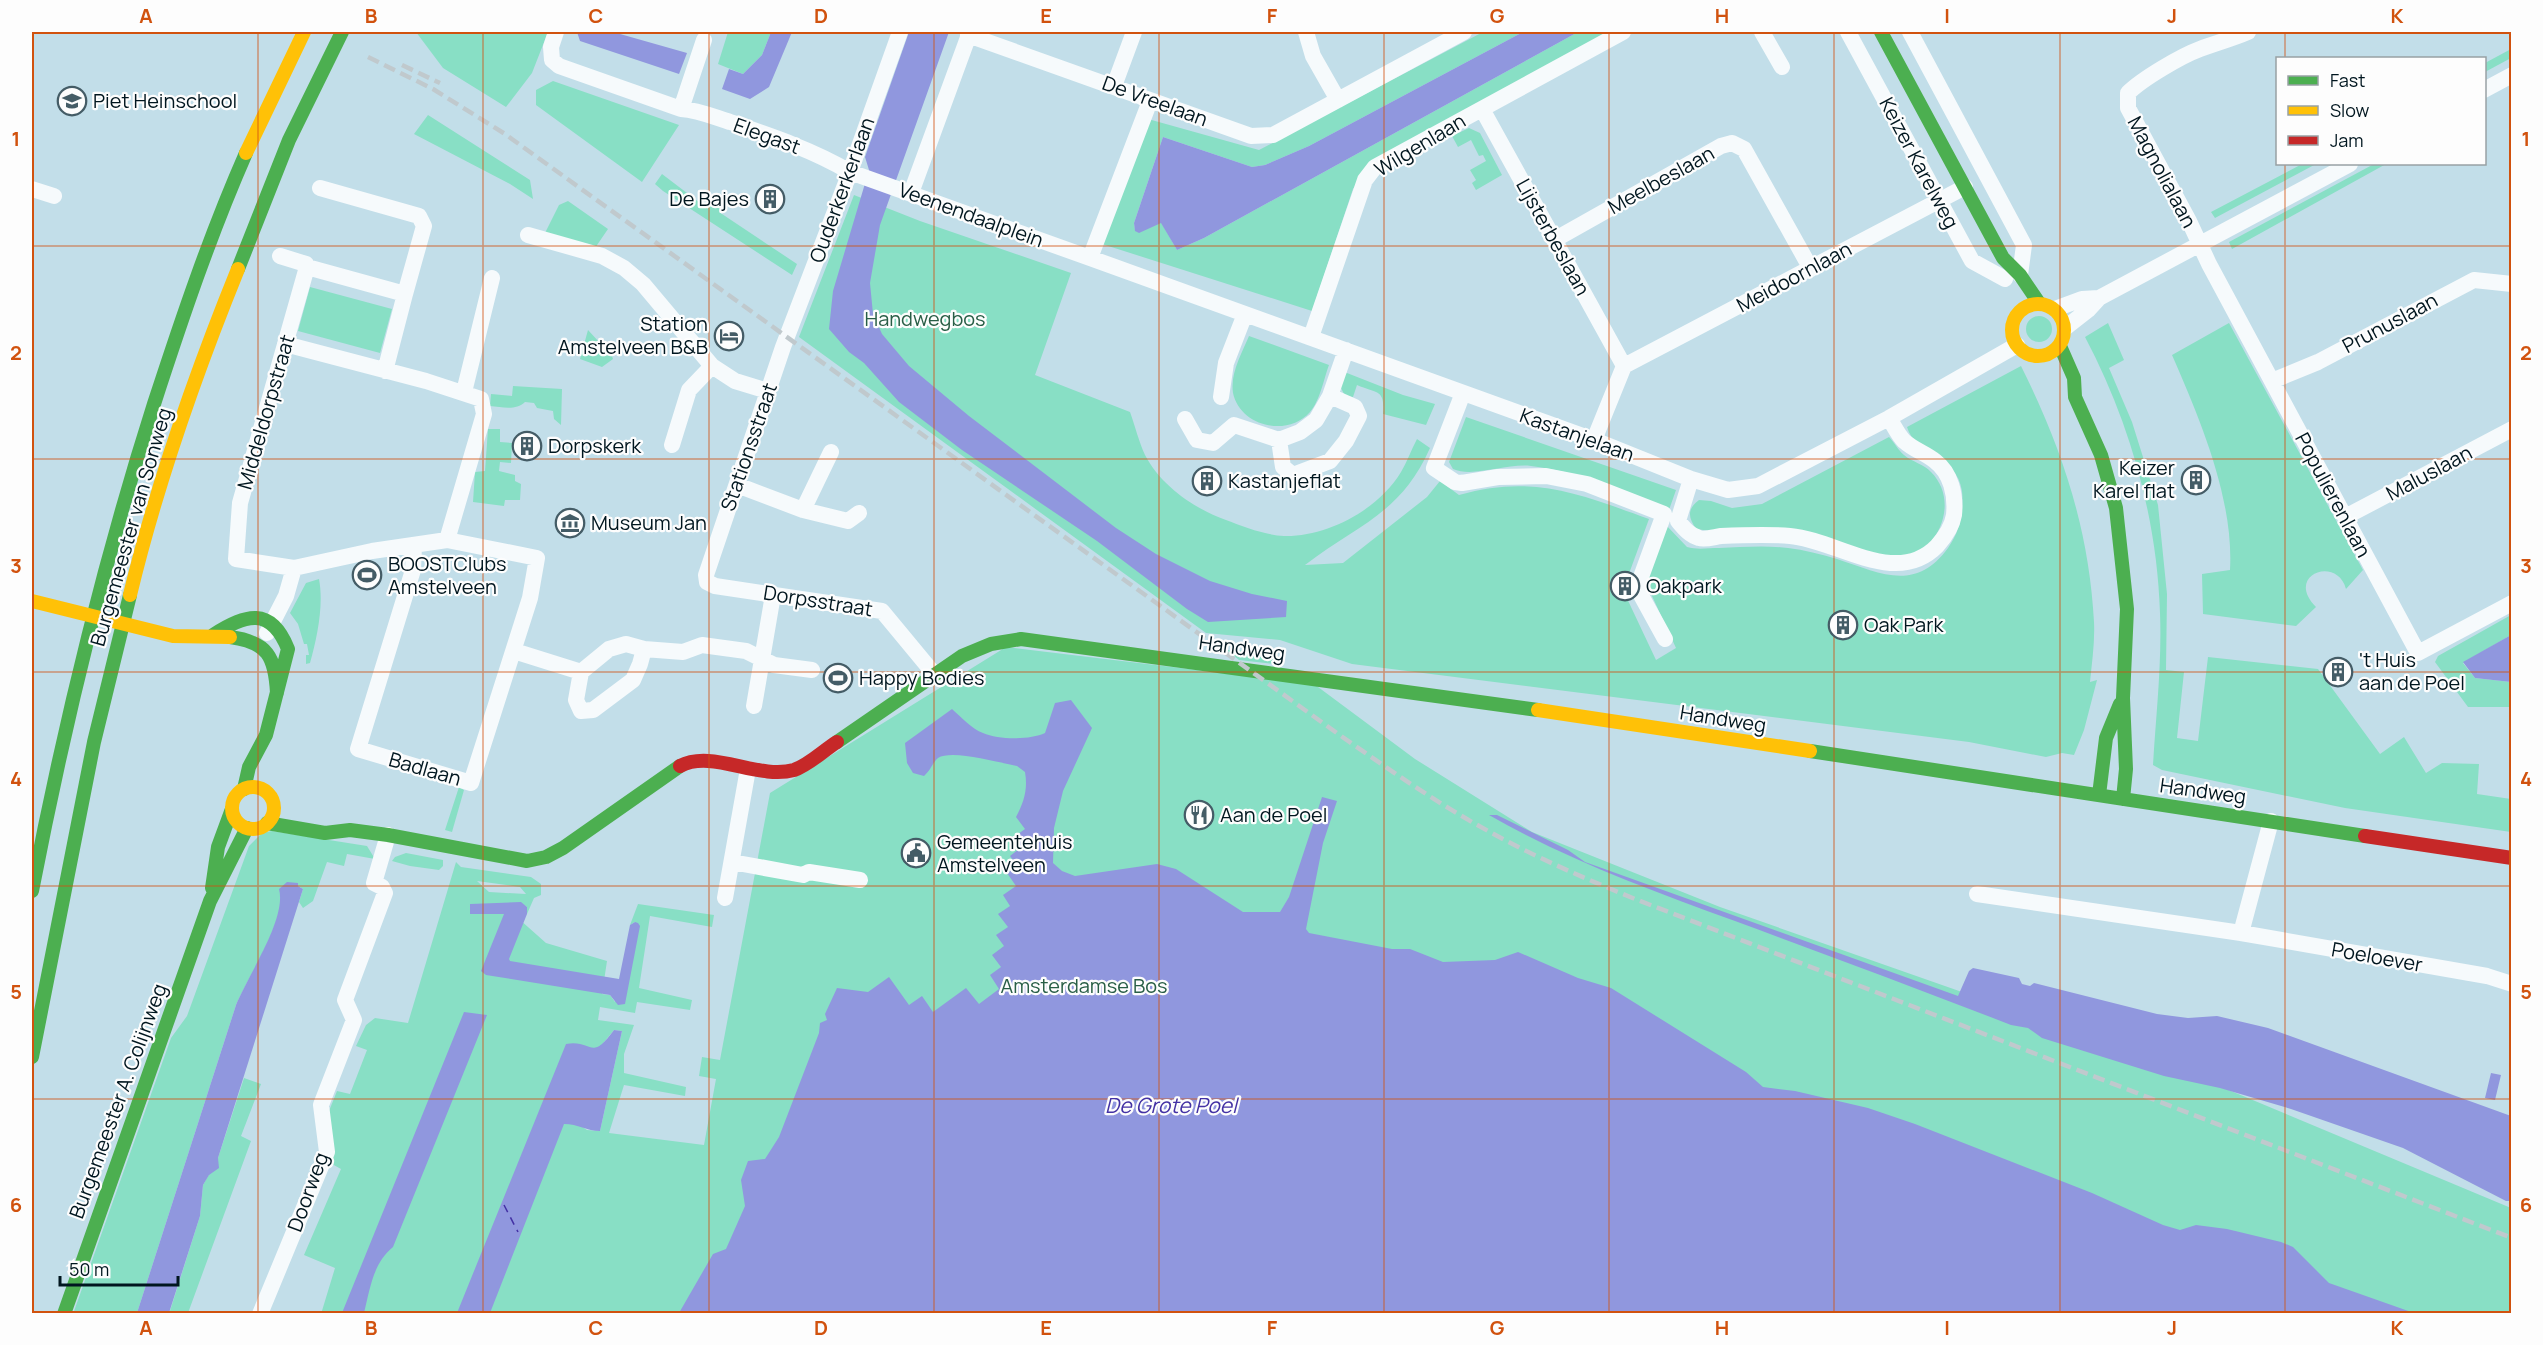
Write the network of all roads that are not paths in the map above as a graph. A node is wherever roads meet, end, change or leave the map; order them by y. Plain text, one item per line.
1 (304, 32) edge
2 (342, 32) edge
3 (556, 32) edge
4 (900, 32) edge
5 (1134, 32) edge
6 (1306, 32) edge
7 (1464, 32) edge
8 (1623, 32) edge
9 (1762, 32) edge
10 (1848, 32) edge
11 (1881, 32) edge
12 (2248, 32) edge
13 (969, 33) edge
14 (1914, 33) edge
15 (704, 40) dead end
16 (1890, 48) junction
17 (1782, 67) dead end
18 (2511, 75) edge
19 (1114, 86) junction
20 (2486, 89) edge
21 (1338, 100) junction
22 (1150, 101) junction
23 (681, 108) junction
24 (1482, 109) junction
25 (2348, 165) edge
26 (858, 175) junction
27 (320, 188) dead end
28 (1965, 188) junction
29 (32, 189) edge
30 (907, 192) junction
31 (54, 196) dead end
32 (1940, 200) junction
33 (528, 235) dead end
34 (1554, 240) junction
35 (2198, 243) junction
36 (280, 256) dead end
37 (1090, 258) junction
38 (307, 267) junction
39 (1811, 269) junction
40 (492, 278) dead end
41 (2511, 284) edge
42 (2013, 286) junction
43 (405, 294) junction
44 (2099, 298) junction
45 (2047, 306) junction
46 (1245, 314) junction
47 (2018, 314) junction
48 (2065, 328) junction
49 (1311, 337) junction
50 (285, 344) junction
51 (2017, 345) junction
52 (2060, 346) junction
53 (783, 347) joint
54 (1346, 350) junction
55 (712, 366) junction
56 (1624, 366) junction
57 (385, 371) junction
58 (2272, 381) junction
59 (2062, 387) dead end
60 (768, 391) junction
61 (464, 392) junction
62 (1463, 393) junction
63 (1330, 396) junction
64 (1221, 397) dead end
65 (2075, 397) junction
66 (1185, 418) dead end
67 (1889, 418) junction
68 (2511, 429) edge
69 (1279, 440) junction
70 (1594, 440) junction
71 (672, 445) dead end
72 (831, 452) dead end
73 (1691, 479) junction
74 (736, 485) junction
75 (802, 510) junction
76 (859, 513) dead end
77 (2345, 518) junction
78 (447, 540) junction
79 (414, 546) junction
80 (294, 568) junction
81 (707, 582) joint
82 (773, 595) junction
83 (32, 601) edge
84 (2511, 603) edge
85 (272, 624) junction
86 (213, 635) junction
87 (1665, 639) dead end
88 (260, 645) junction
89 (644, 650) junction
90 (514, 651) junction
91 (762, 657) junction
92 (812, 670) dead end
93 (581, 672) junction
94 (935, 675) junction
95 (277, 693) junction
96 (2123, 698) junction
97 (754, 706) dead end
98 (266, 735) junction
99 (748, 769) junction
100 (265, 778) junction
101 (244, 789) junction
102 (2098, 795) junction
103 (2123, 799) junction
104 (232, 809) junction
105 (274, 810) junction
106 (2271, 821) junction
107 (267, 824) junction
108 (247, 828) junction
109 (350, 830) junction
110 (388, 835) junction
111 (2511, 858) edge
112 (732, 862) junction
113 (860, 880) dead end
114 (32, 891) edge
115 (1977, 894) dead end
116 (725, 898) dead end
117 (210, 902) junction
118 (2241, 933) junction
119 (2511, 984) edge
120 (32, 1057) edge
121 (64, 1314) edge
122 (260, 1314) edge

1 - 114 main road, Burgemeester van Sonweg
2 - 120 main road, Burgemeester van Sonweg
3 - 23 street, Elegast
4 - 26 street, Ouderkerkerlaan
5 - 19 street
6 - 21 street
7 - 21 street, De Vreelaan
8 - 24 street, Wilgenlaan
9 - 17 street
10 - 32 street, Keizer Karelweg
11 - 16 main road, Keizer Karelweg
12 - 35 street, Magnolialaan
13 - 19 street, De Vreelaan
13 - 30 street
14 - 16 street
14 - 42 street
15 - 23 street
16 - 28 main road, Keizer Karelweg
18 - 20 street
19 - 22 street, De Vreelaan
21 - 22 street, De Vreelaan
22 - 37 street
23 - 26 street, Elegast
24 - 34 street, Lijsterbeslaan
24 - 49 street, Wilgenlaan
25 - 35 street
26 - 30 street, Veenendaalplein
26 - 53 street, Ouderkerkerlaan
27 - 43 street
28 - 32 street, Meidoornlaan
28 - 42 main road, Keizer Karelweg
29 - 31 street
30 - 37 street, Veenendaalplein
32 - 39 street, Meidoornlaan
32 - 42 street, Keizer Karelweg
33 - 55 street
34 - 39 street, Meelbeslaan
34 - 56 street, Lijsterbeslaan
35 - 44 street
35 - 58 street, Populierenlaan
36 - 38 street
37 - 46 street, Veenendaalplein
38 - 43 street
38 - 50 street, Middeldorpstraat
39 - 56 street, Meidoornlaan
40 - 61 street
41 - 58 street, Prunuslaan
42 - 45 main road, Keizer Karelweg
42 - 47 main road
43 - 57 street
44 - 45 street
44 - 48 street
45 - 47 main road
45 - 48 main road
46 - 49 street, Kastanjelaan
46 - 64 street
47 - 51 main road
48 - 52 main road
49 - 54 street, Kastanjelaan
50 - 57 street
50 - 80 street, Middeldorpstraat
51 - 52 main road
51 - 67 street, Kastanjelaan
52 - 65 main road
53 - 60 street, Stationsstraat
54 - 62 street, Kastanjelaan
54 - 63 street
55 - 60 street
55 - 71 street
56 - 70 street
57 - 61 street
58 - 77 street, Populierenlaan
59 - 65 main road
60 - 74 street, Stationsstraat
61 - 78 street
62 - 70 street, Kastanjelaan
62 - 87 street
63 - 69 street
63 - 69 street
65 - 96 main road
66 - 69 street
67 - 73 street, Kastanjelaan
67 - 73 street
68 - 77 street, Maluslaan
70 - 73 street, Kastanjelaan
72 - 75 street
74 - 75 street
74 - 81 street, Stationsstraat
75 - 76 street
77 - 84 street, Populierenlaan
78 - 79 street
78 - 90 street, Badlaan
79 - 80 street
79 - 90 street, Badlaan
80 - 85 street
81 - 82 street, Dorpsstraat
82 - 91 street
82 - 94 street, Dorpsstraat
83 - 86 main road
85 - 86 main road
85 - 88 street
85 - 95 main road
86 - 88 main road
88 - 95 main road
89 - 91 street
89 - 93 street
89 - 93 street
90 - 93 street
91 - 92 street
91 - 97 street
94 - 99 main road, Handweg
94 - 102 main road, Handweg
95 - 98 main road
96 - 102 main road
96 - 103 main road
98 - 100 main road
98 - 101 main road
99 - 110 main road, Handweg
99 - 112 street
100 - 101 main road
100 - 105 main road
101 - 104 main road
102 - 103 main road, Handweg
103 - 106 main road, Handweg
104 - 108 main road
104 - 117 main road, Burgemeester A. Colijnweg
105 - 107 main road
105 - 109 main road
106 - 111 main road, Handweg
106 - 118 street
107 - 108 main road
107 - 109 main road
108 - 117 main road, Burgemeester A. Colijnweg
109 - 110 main road, Handweg
110 - 122 street, Doorweg
112 - 113 street
112 - 116 street
115 - 118 street, Poeloever
117 - 121 main road, Burgemeester A. Colijnweg
118 - 119 street, Poeloever

